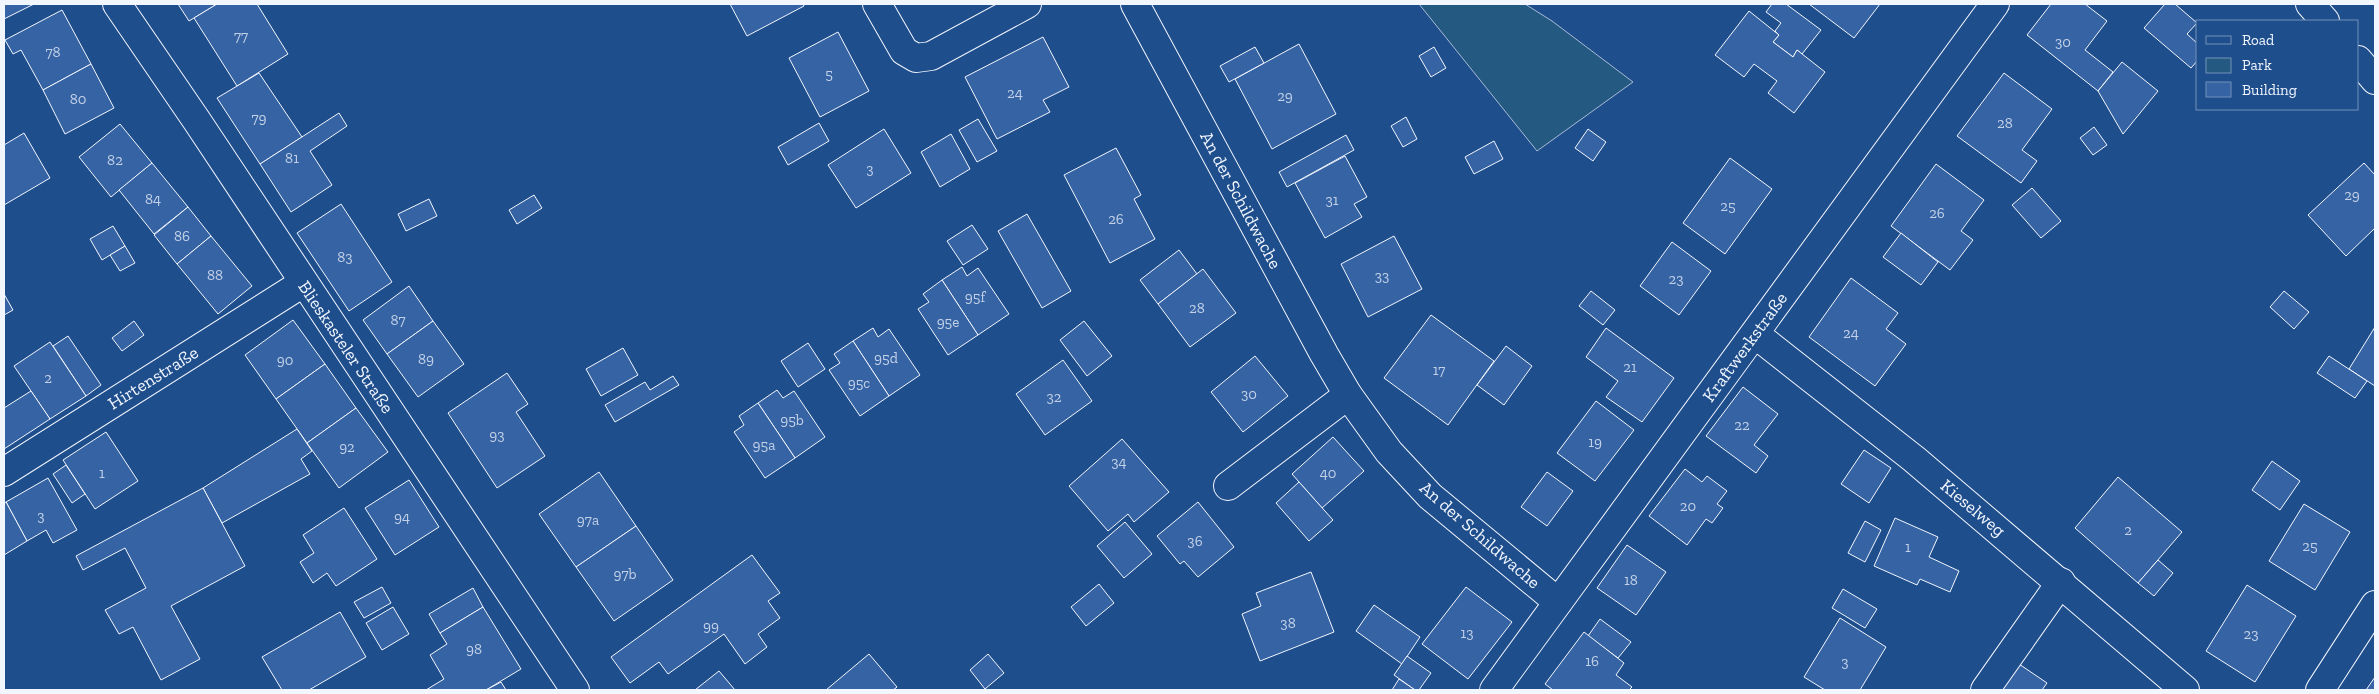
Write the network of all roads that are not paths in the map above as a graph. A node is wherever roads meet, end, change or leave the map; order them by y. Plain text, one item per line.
1 (118, 4) edge
2 (877, 4) edge
3 (1027, 4) edge
4 (1135, 4) edge
5 (1995, 4) edge
6 (2310, 4) edge
7 (2324, 20) edge
8 (2359, 61) edge
9 (2375, 80) edge
10 (303, 283) junction
11 (1755, 334) junction
12 (1348, 395) junction
13 (4, 472) edge
14 (1228, 486) dead end
15 (2061, 582) junction
16 (1558, 602) junction
17 (2375, 605) edge
18 (575, 690) edge
19 (1494, 690) edge
20 (1985, 690) edge
21 (2185, 690) edge
22 (2320, 690) edge

1 - 10 street, Blieskasteler Straße
2 - 3 street
4 - 12 street, An der Schildwache
5 - 11 street, Kraftwerkstraße
6 - 7 street
8 - 9 street
10 - 13 street, Hirtenstraße
10 - 18 street, Blieskasteler Straße
11 - 15 street, Kieselweg
11 - 16 street, Kraftwerkstraße
12 - 14 street
12 - 16 street, An der Schildwache
15 - 20 street
15 - 21 street, Kieselweg
16 - 19 street, Kraftwerkstraße
17 - 22 street

